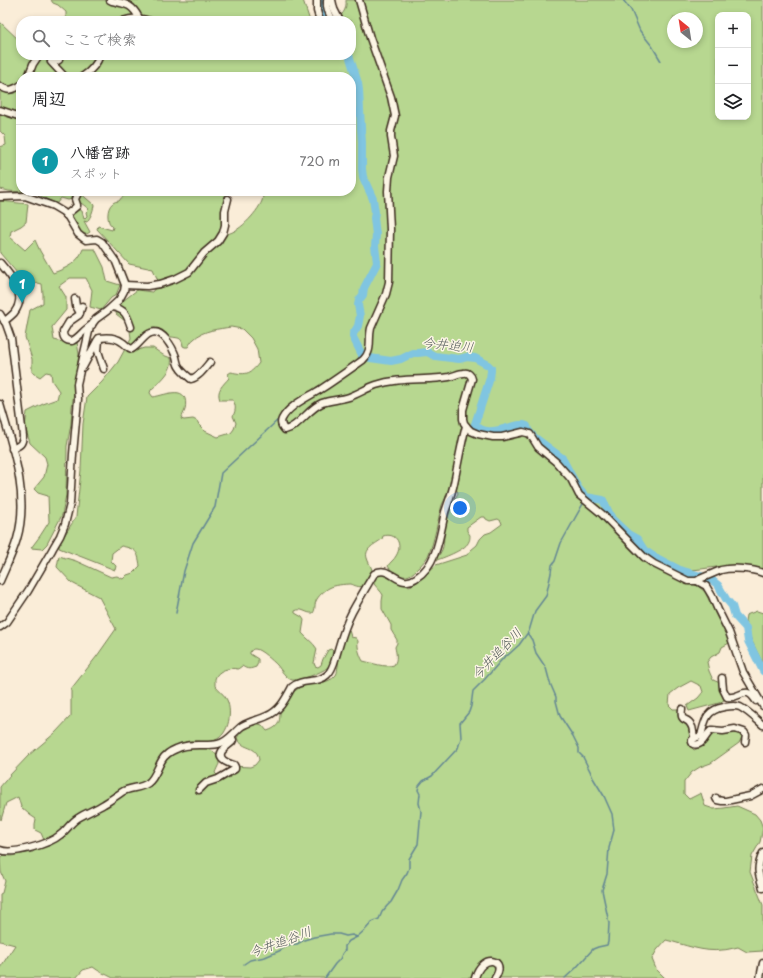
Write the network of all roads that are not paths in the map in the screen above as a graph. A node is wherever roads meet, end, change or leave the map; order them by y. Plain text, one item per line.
1 (110, 0) edge
2 (317, 0) edge
3 (327, 0) edge
4 (332, 0) edge
5 (359, 0) edge
6 (138, 16) edge
7 (318, 16) edge
8 (330, 16) edge
9 (338, 16) edge
10 (36, 60) edge
11 (59, 60) edge
12 (97, 60) edge
13 (30, 72) edge
14 (60, 72) edge
15 (88, 72) edge
16 (0, 86) edge
17 (16, 88) edge
18 (0, 110) edge
19 (16, 115) edge
20 (16, 194) edge
21 (31, 196) edge
22 (76, 196) edge
23 (0, 197) edge
24 (228, 199) dead end
25 (66, 215) junction
26 (0, 263) edge
27 (125, 284) junction
28 (75, 299) dead end
29 (82, 306) dead end
30 (112, 307) junction
31 (80, 313) junction
32 (0, 314) edge
33 (4, 321) junction
34 (92, 324) junction
35 (131, 326) dead end
36 (99, 338) junction
37 (210, 362) dead end
38 (104, 369) dead end
39 (79, 374) junction
40 (0, 404) edge
41 (466, 426) junction
42 (12, 448) junction
43 (763, 573) edge
44 (697, 580) junction
45 (0, 581) edge
46 (0, 627) edge
47 (722, 678) dead end
48 (763, 706) edge
49 (682, 709) dead end
50 (763, 725) edge
51 (230, 737) junction
52 (695, 738) junction
53 (745, 742) dead end
54 (763, 789) edge
55 (199, 790) dead end
56 (716, 798) dead end
57 (0, 850) edge
58 (763, 853) edge
59 (763, 888) edge
60 (763, 962) edge
61 (475, 978) edge
62 (496, 978) edge
63 (760, 978) edge

1 - 6 street
2 - 7 street
3 - 8 street
4 - 9 street
5 - 41 street
10 - 13 street
11 - 14 street
12 - 15 street
16 - 17 street
18 - 19 street
20 - 23 street
21 - 25 street
22 - 25 street
24 - 27 street
25 - 27 street
26 - 33 street
27 - 30 street
28 - 31 street
29 - 31 street
30 - 34 street
30 - 35 street
31 - 34 street
32 - 33 street
33 - 42 street
34 - 39 street
36 - 37 street
36 - 38 street
36 - 39 street
39 - 46 street
40 - 42 street
41 - 44 street
41 - 51 street
42 - 45 street
43 - 44 street
44 - 48 street
47 - 48 street
49 - 52 street
50 - 52 street
51 - 55 street
51 - 57 street
52 - 53 street
54 - 56 street
58 - 59 street
60 - 63 street
61 - 62 street

